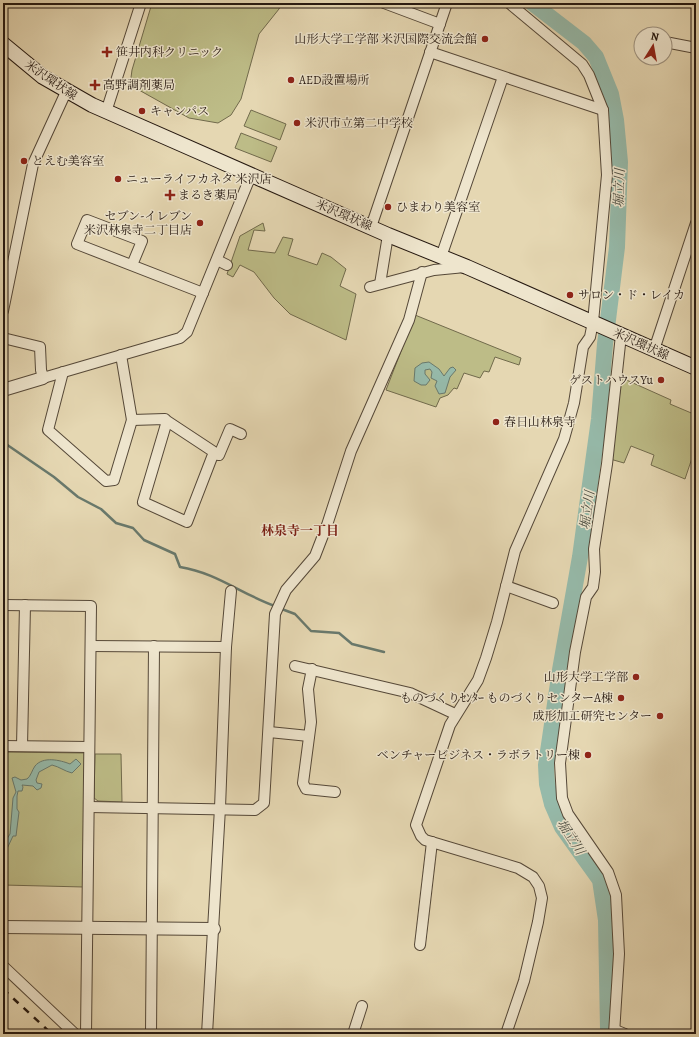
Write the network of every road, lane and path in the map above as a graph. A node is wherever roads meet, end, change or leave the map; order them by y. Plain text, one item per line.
1 (141, 3) edge
2 (384, 3) edge
3 (447, 3) edge
4 (509, 3) edge
5 (440, 24) junction
6 (3, 44) edge
7 (673, 44) edge
8 (696, 48) edge
9 (430, 52) junction
10 (503, 77) junction
11 (66, 92) junction
12 (603, 110) junction
13 (106, 112) junction
14 (251, 175) junction
15 (696, 223) edge
16 (371, 226) junction
17 (388, 235) junction
18 (441, 257) junction
19 (217, 260) junction
20 (132, 265) junction
21 (227, 265) dead end
22 (467, 267) junction
23 (422, 272) junction
24 (380, 284) junction
25 (370, 287) dead end
26 (203, 293) junction
27 (3, 311) edge
28 (595, 323) junction
29 (620, 334) junction
30 (3, 338) edge
31 (654, 350) junction
32 (121, 356) junction
33 (696, 368) edge
34 (63, 372) junction
35 (43, 378) junction
36 (3, 390) edge
37 (132, 420) junction
38 (167, 421) junction
39 (241, 434) dead end
40 (213, 454) junction
41 (506, 586) junction
42 (232, 591) dead end
43 (553, 603) dead end
44 (3, 605) edge
45 (25, 605) junction
46 (91, 646) junction
47 (154, 646) junction
48 (226, 647) junction
49 (295, 666) dead end
50 (312, 669) junction
51 (455, 714) junction
52 (269, 732) junction
53 (309, 736) junction
54 (3, 746) edge
55 (22, 746) junction
56 (90, 747) junction
57 (335, 792) dead end
58 (89, 807) junction
59 (152, 808) junction
60 (220, 808) junction
61 (432, 842) junction
62 (3, 927) edge
63 (87, 928) junction
64 (152, 928) junction
65 (214, 929) junction
66 (420, 945) dead end
67 (3, 966) edge
68 (362, 1006) dead end
69 (614, 1032) edge
70 (75, 1034) edge
71 (86, 1034) edge
72 (151, 1034) edge
73 (207, 1034) edge
74 (353, 1034) edge
75 (506, 1034) edge
76 (626, 1034) edge

1 - 13 street
2 - 5 street
3 - 5 street
4 - 12 street
5 - 9 street
6 - 11 main road, 米沢環状線
7 - 8 street
9 - 10 street
9 - 16 street
10 - 12 street
10 - 18 street
11 - 13 main road, 米沢環状線
11 - 27 street
12 - 28 street
13 - 14 main road, 米沢環状線
14 - 16 main road, 米沢環状線
14 - 19 street
15 - 31 street
16 - 17 main road, 米沢環状線
17 - 18 main road, 米沢環状線
17 - 24 street
18 - 22 main road, 米沢環状線
19 - 21 street
19 - 26 street
20 - 20 street
20 - 26 street
22 - 23 street
22 - 28 main road, 米沢環状線
23 - 24 street
23 - 52 street
24 - 25 street
26 - 32 street
28 - 29 main road, 米沢環状線
28 - 41 street
29 - 31 main road, 米沢環状線
29 - 69 street
30 - 35 street
31 - 33 main road, 米沢環状線
32 - 34 street
32 - 37 street
34 - 35 street
34 - 37 street
35 - 36 street
37 - 38 street
38 - 40 street
38 - 40 street
39 - 40 street
41 - 43 street
41 - 51 street
42 - 48 street
44 - 45 street
45 - 46 street
45 - 55 street
46 - 47 street
46 - 56 street
47 - 48 street
47 - 59 street
48 - 60 street
49 - 50 street
50 - 51 street
50 - 53 street
51 - 61 street
52 - 53 street
52 - 60 street
53 - 57 street
54 - 55 street
55 - 56 street
56 - 58 street
58 - 59 street
58 - 63 street
59 - 60 street
59 - 64 street
60 - 65 street
61 - 66 street
61 - 75 street
62 - 63 street
63 - 64 street
63 - 71 street
64 - 65 street
64 - 72 street
65 - 73 street
67 - 70 street
68 - 74 street
69 - 76 street

